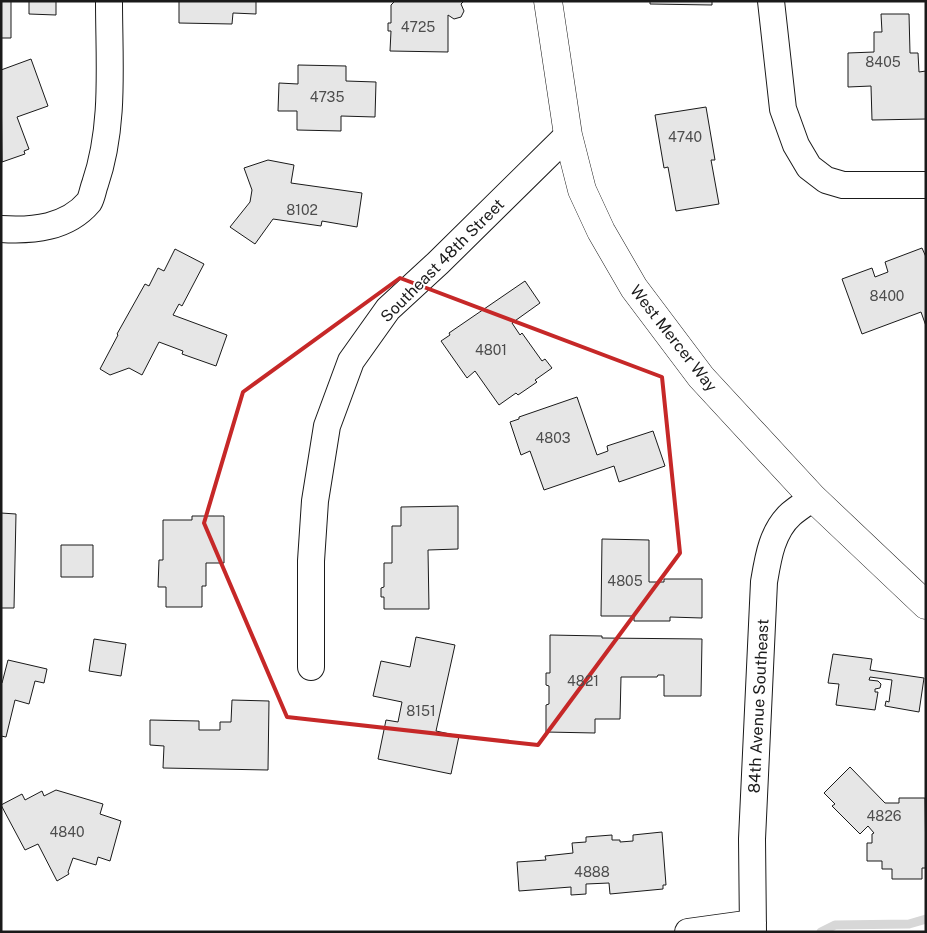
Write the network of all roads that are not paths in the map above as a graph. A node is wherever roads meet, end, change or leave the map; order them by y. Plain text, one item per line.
1 (109, 1) edge
2 (548, 1) edge
3 (772, 1) edge
4 (568, 135) junction
5 (926, 185) edge
6 (1, 229) edge
7 (813, 498) junction
8 (926, 605) edge
9 (311, 667) dead end
10 (753, 928) edge
11 (688, 932) edge

1 - 6 street
2 - 4 street, West Mercer Way
3 - 5 street
4 - 7 street, West Mercer Way
4 - 9 street, Southeast 48th Street
7 - 8 street, West Mercer Way
7 - 10 street, 84th Avenue Southeast
10 - 11 street

